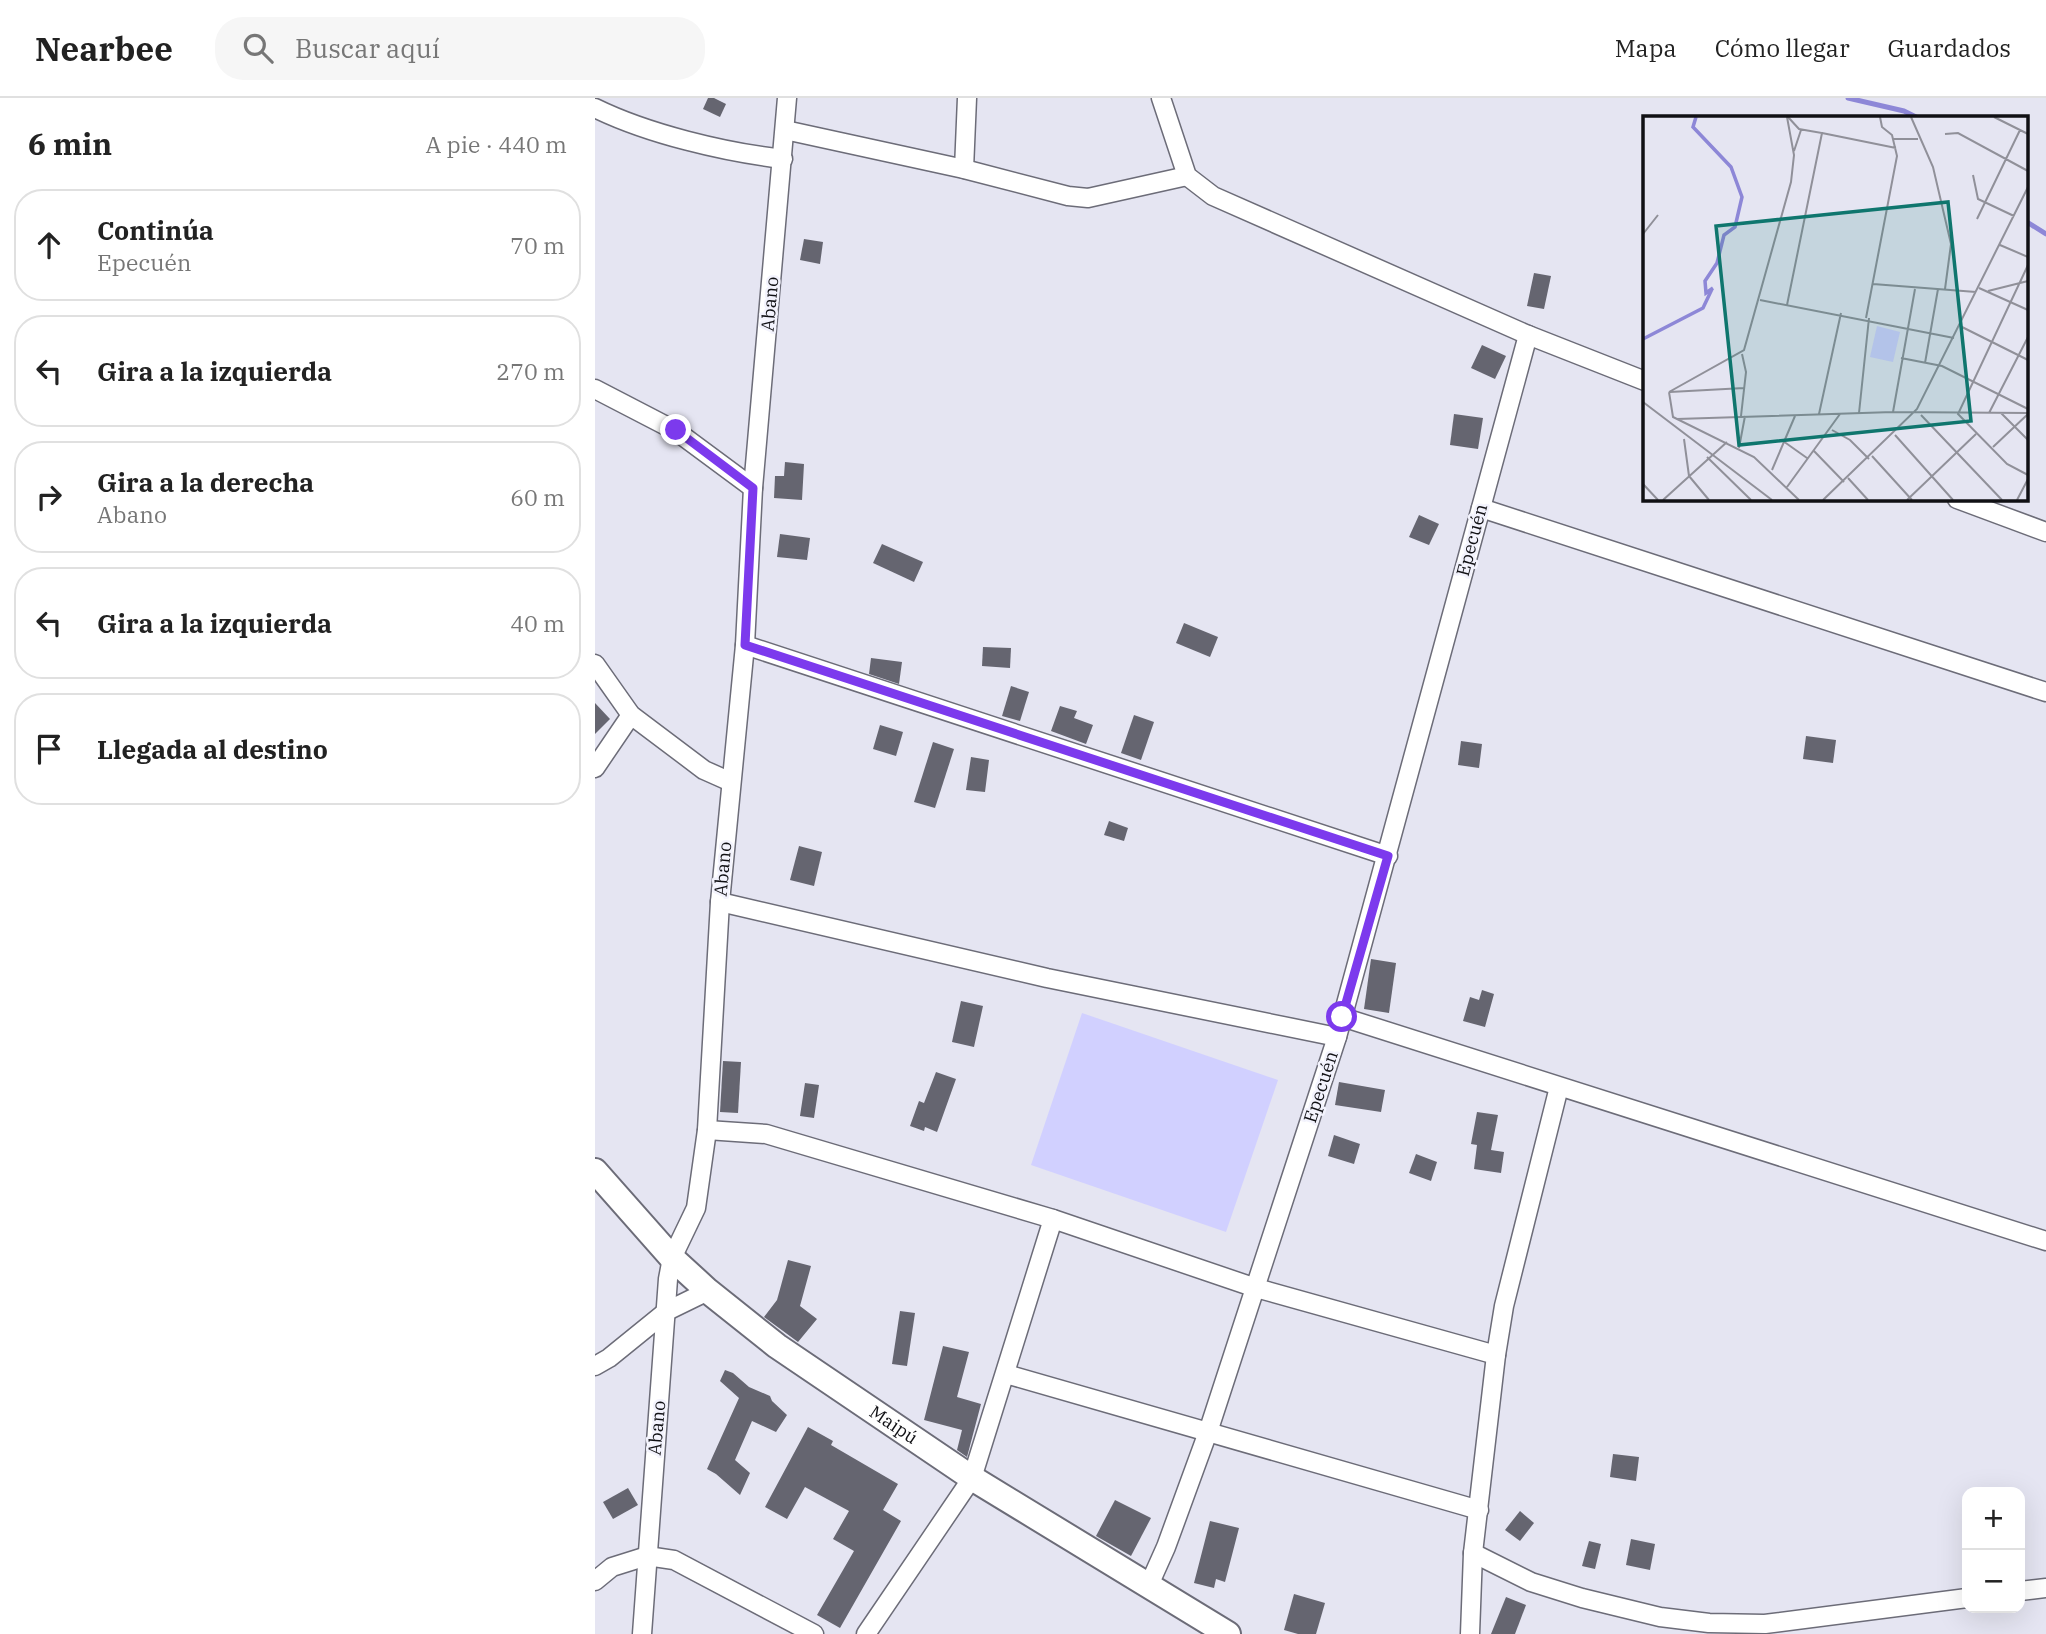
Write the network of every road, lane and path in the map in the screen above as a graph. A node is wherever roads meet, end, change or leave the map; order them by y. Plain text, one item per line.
1 (787, 98) edge
2 (967, 98) edge
3 (1161, 98) edge
4 (595, 108) edge
5 (785, 130) junction
6 (783, 159) junction
7 (964, 169) junction
8 (1187, 176) junction
9 (1528, 335) junction
10 (1643, 380) edge
11 (595, 389) edge
12 (753, 488) junction
13 (1960, 500) edge
14 (1481, 508) junction
15 (2046, 532) edge
16 (745, 645) junction
17 (595, 664) edge
18 (2046, 692) edge
19 (631, 715) junction
20 (595, 768) edge
21 (731, 782) junction
22 (1388, 856) junction
23 (720, 902) junction
24 (1342, 1017) junction
25 (1337, 1037) junction
26 (1559, 1087) junction
27 (706, 1130) junction
28 (595, 1171) edge
29 (1053, 1219) junction
30 (2046, 1241) edge
31 (672, 1258) junction
32 (1256, 1288) junction
33 (708, 1291) junction
34 (667, 1311) junction
35 (1496, 1355) junction
36 (595, 1366) edge
37 (1006, 1374) junction
38 (1208, 1432) junction
39 (972, 1478) junction
40 (1479, 1510) junction
41 (1473, 1553) junction
42 (647, 1556) junction
43 (595, 1581) edge
44 (1149, 1585) junction
45 (2046, 1588) edge
46 (2025, 1590) edge
47 (1962, 1599) edge
48 (1221, 1632) edge
49 (642, 1634) edge
50 (814, 1634) edge
51 (866, 1634) edge
52 (1470, 1634) edge

1 - 5 street, Abano
2 - 7 street
3 - 8 street
4 - 6 street
5 - 6 street, Abano
5 - 7 street
6 - 12 street, Abano
7 - 8 street
8 - 9 street
9 - 10 street
9 - 14 street, Epecuén
11 - 12 street
12 - 16 street, Abano
13 - 15 street
14 - 18 street
14 - 22 street, Epecuén
16 - 21 street, Abano
16 - 22 street
17 - 19 street
19 - 20 street
19 - 21 street
21 - 23 street, Abano
22 - 24 street, Epecuén
23 - 25 street
23 - 27 street, Abano
24 - 25 street, Epecuén
24 - 26 street
25 - 32 street, Epecuén
26 - 30 street
26 - 35 street
27 - 29 street
27 - 31 street, Abano
28 - 31 main road, Maipú
29 - 32 street
29 - 37 street
31 - 33 main road, Maipú
31 - 34 street, Abano
32 - 35 street
32 - 38 street, Epecuén
33 - 34 street
33 - 39 main road, Maipú
34 - 36 street
34 - 42 street, Abano
35 - 40 street
37 - 38 street
37 - 39 street
38 - 40 street
38 - 44 street, Epecuén
39 - 44 main road, Maipú
39 - 51 street
40 - 41 street
41 - 47 street
41 - 52 street
42 - 43 street
42 - 49 street, Abano
42 - 50 street
44 - 48 main road, Maipú
45 - 46 street

